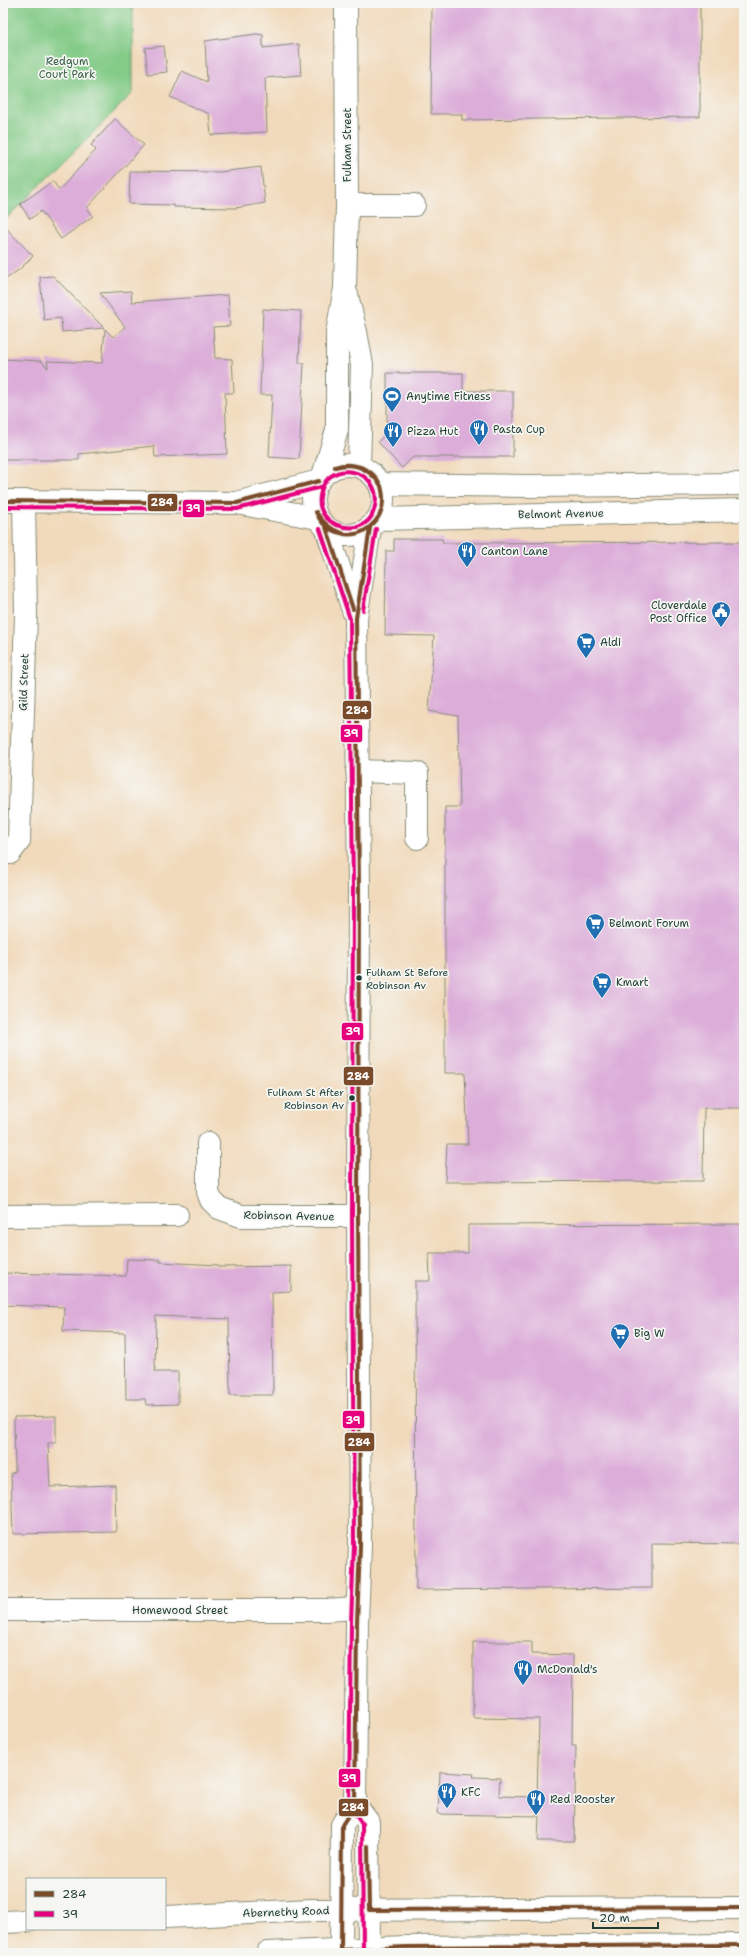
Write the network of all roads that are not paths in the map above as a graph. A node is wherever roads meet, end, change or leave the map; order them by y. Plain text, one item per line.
1 (346, 3) edge
2 (347, 205) junction
3 (414, 205) dead end
4 (346, 288) junction
5 (360, 466) junction
6 (321, 478) junction
7 (380, 484) junction
8 (744, 484) edge
9 (13, 501) edge
10 (237, 503) junction
11 (744, 510) edge
12 (322, 522) junction
13 (374, 523) junction
14 (356, 618) junction
15 (357, 771) junction
16 (417, 838) dead end
17 (3, 853) edge
18 (208, 1144) dead end
19 (177, 1215) dead end
20 (3, 1216) edge
21 (358, 1216) junction
22 (357, 1608) junction
23 (3, 1610) edge
24 (355, 1805) junction
25 (744, 1908) edge
26 (341, 1910) junction
27 (369, 1910) junction
28 (166, 1917) edge
29 (3, 1922) edge
30 (26, 1922) edge
31 (744, 1945) edge
32 (369, 1951) edge
33 (341, 1952) edge
34 (267, 1953) edge

1 - 2 street, Fulham Street
2 - 3 street
2 - 4 street, Fulham Street
4 - 5 street, Fulham Street
4 - 6 street, Fulham Street
5 - 6 street, Belmont Avenue
5 - 7 street
6 - 10 street, Belmont Avenue
6 - 12 street
7 - 8 street
7 - 13 street
9 - 10 street, Belmont Avenue
9 - 17 street, Gild Street
10 - 12 street, Belmont Avenue
11 - 13 street, Belmont Avenue
12 - 13 street, Belmont Avenue
12 - 14 street
13 - 14 street
14 - 15 street
15 - 16 street
15 - 21 street
18 - 21 street, Robinson Avenue
19 - 20 street
21 - 22 street
22 - 23 street, Homewood Street
22 - 24 street
24 - 26 street
24 - 27 street
25 - 27 street, Abernethy Road
26 - 27 street, Abernethy Road
26 - 28 street, Abernethy Road
26 - 33 street
27 - 32 street
29 - 30 street
31 - 32 street
32 - 33 street
33 - 34 street

